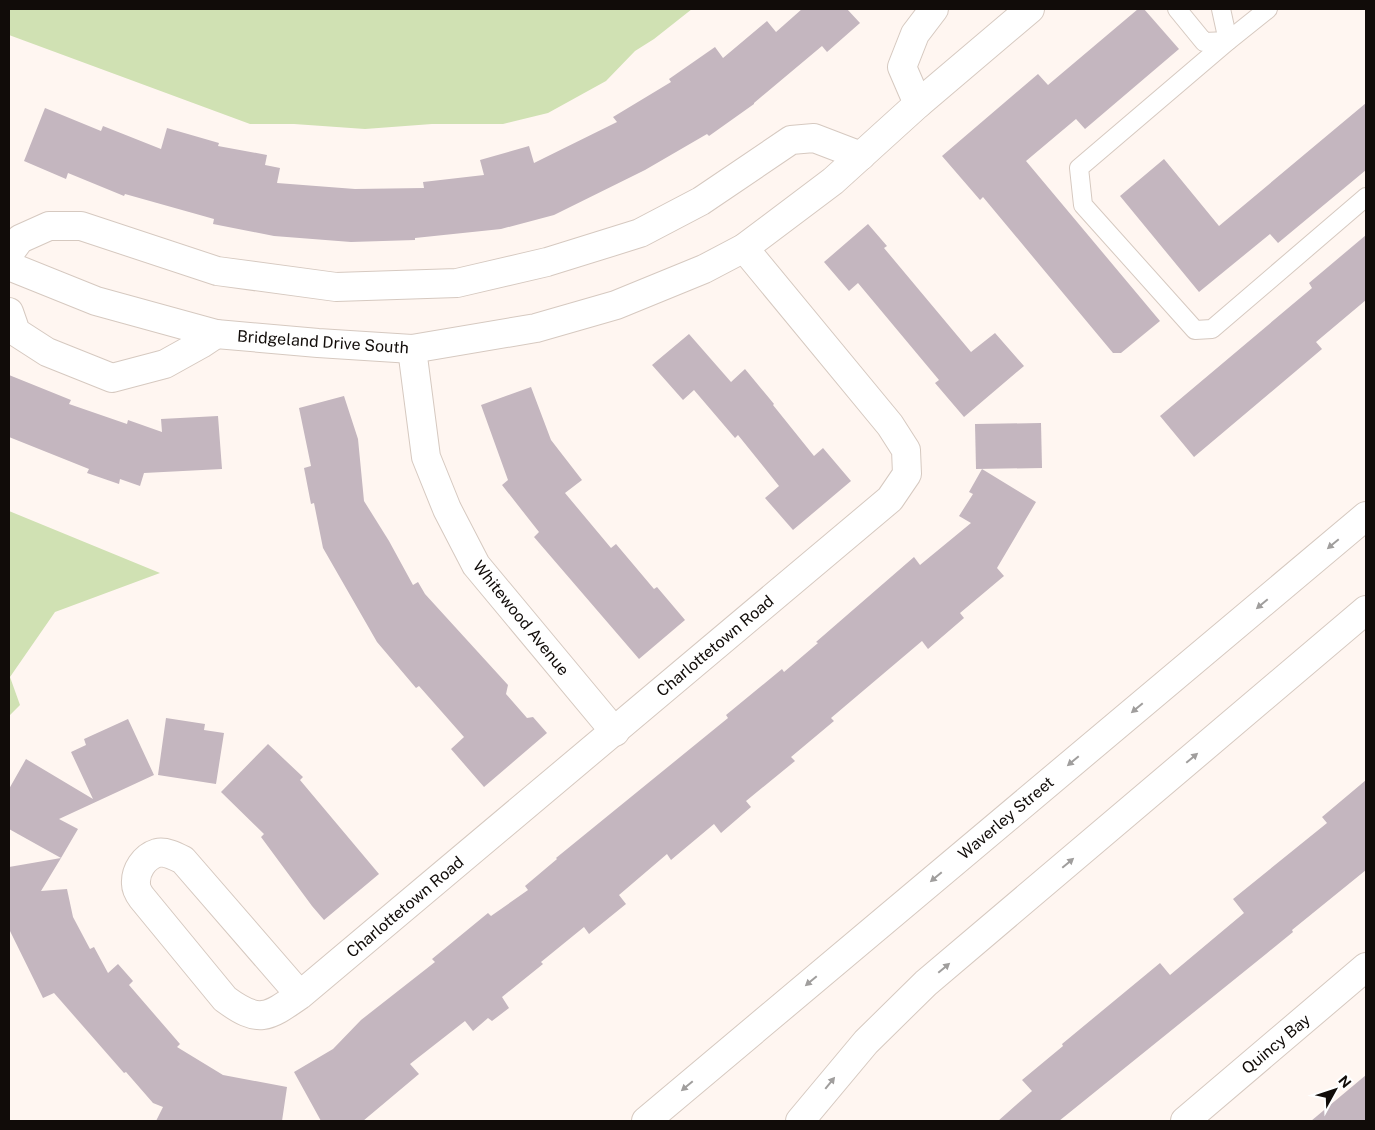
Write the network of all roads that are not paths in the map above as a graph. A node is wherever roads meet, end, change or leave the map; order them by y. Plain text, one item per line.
1 (934, 9) edge
2 (1030, 9) edge
3 (1177, 9) edge
4 (1220, 9) edge
5 (1268, 9) edge
6 (1228, 41) junction
7 (918, 104) junction
8 (861, 156) junction
9 (1366, 197) edge
10 (744, 248) junction
11 (9, 254) edge
12 (9, 266) edge
13 (9, 312) edge
14 (216, 334) junction
15 (412, 349) junction
16 (1366, 516) edge
17 (1366, 610) edge
18 (615, 732) junction
19 (1366, 967) edge
20 (300, 995) junction
21 (646, 1121) edge
22 (800, 1121) edge
23 (1185, 1121) edge

1 - 7 street
2 - 7 street, Bridgeland Drive South
3 - 6 lane
4 - 6 lane
5 - 6 lane
6 - 9 lane
7 - 8 street, Bridgeland Drive South
8 - 10 street, Bridgeland Drive South
8 - 11 street
10 - 15 street, Bridgeland Drive South
10 - 18 street, Charlottetown Road
12 - 14 street, Bridgeland Drive South
13 - 14 street, Bridgeland Drive South
14 - 15 street, Bridgeland Drive South
15 - 18 street, Whitewood Avenue
16 -> 21 street, Waverley Street
22 -> 17 street
18 - 20 street, Charlottetown Road
19 - 23 street, Quincy Bay
20 - 20 street, Charlottetown Road

